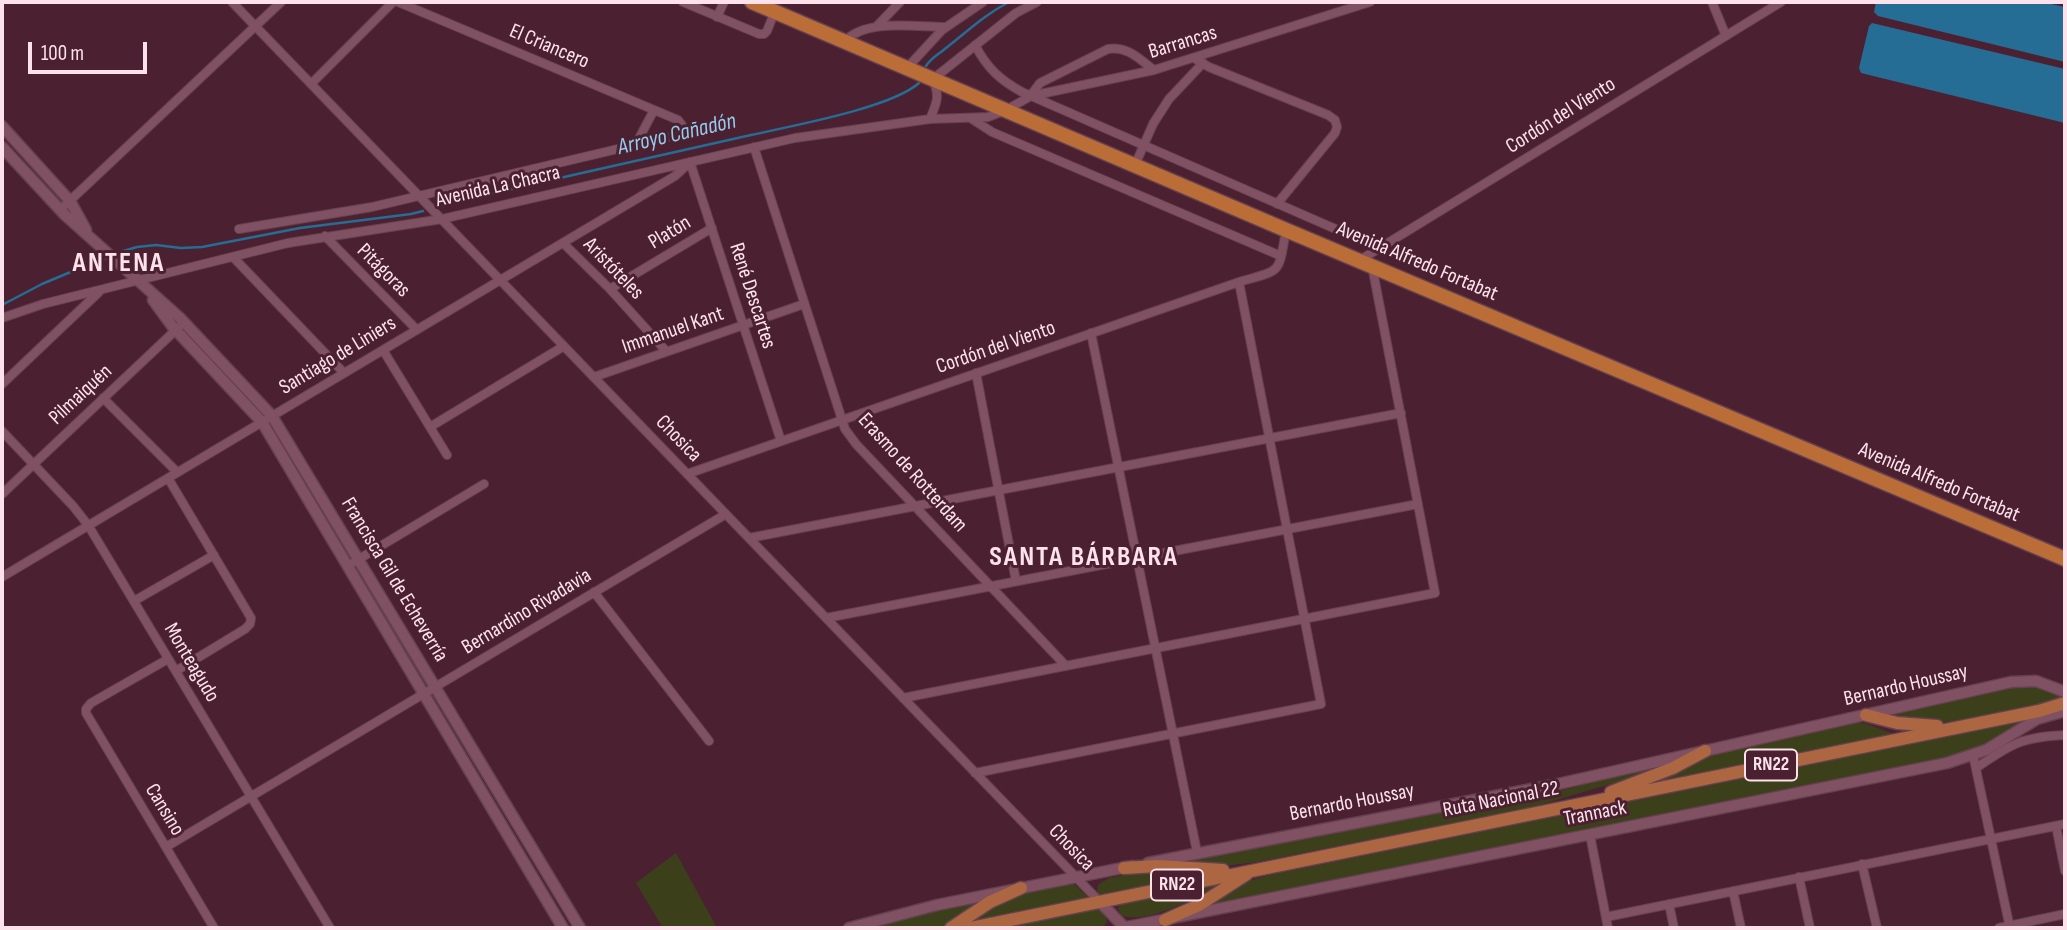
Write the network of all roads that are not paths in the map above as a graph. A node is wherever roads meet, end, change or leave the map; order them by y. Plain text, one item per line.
1 (232, 2) edge
2 (281, 2) edge
3 (393, 2) edge
4 (398, 2) edge
5 (683, 2) edge
6 (724, 2) edge
7 (752, 2) edge
8 (900, 2) edge
9 (983, 2) edge
10 (1037, 2) edge
11 (1370, 2) edge
12 (1712, 2) edge
13 (1781, 2) edge
14 (775, 11) junction
15 (717, 16) junction
16 (256, 26) junction
17 (876, 27) junction
18 (946, 27) junction
19 (1726, 36) junction
20 (845, 41) junction
21 (975, 45) junction
22 (1194, 58) junction
23 (1203, 63) junction
24 (907, 68) junction
25 (1154, 70) junction
26 (933, 79) junction
27 (311, 84) junction
28 (1031, 96) junction
29 (653, 110) junction
30 (1006, 110) junction
31 (930, 119) junction
32 (972, 119) junction
33 (2, 126) edge
34 (682, 128) joint
35 (636, 144) junction
36 (1143, 145) junction
37 (2, 147) edge
38 (754, 147) junction
39 (690, 162) junction
40 (1135, 165) junction
41 (419, 196) junction
42 (70, 201) junction
43 (1277, 204) junction
44 (60, 210) junction
45 (442, 219) junction
46 (712, 228) junction
47 (239, 229) dead end
48 (1286, 230) junction
49 (88, 236) junction
50 (326, 236) junction
51 (563, 243) junction
52 (1379, 248) junction
53 (1281, 256) junction
54 (233, 257) junction
55 (1366, 263) junction
56 (139, 280) junction
57 (501, 280) junction
58 (1238, 282) junction
59 (610, 289) junction
60 (101, 290) junction
61 (804, 304) junction
62 (2, 318) edge
63 (743, 325) junction
64 (180, 326) junction
65 (417, 330) junction
66 (1091, 333) junction
67 (564, 346) junction
68 (383, 350) junction
69 (666, 351) junction
70 (344, 373) junction
71 (976, 373) junction
72 (594, 377) junction
73 (2, 384) edge
74 (103, 398) junction
75 (1401, 413) junction
76 (267, 419) junction
77 (841, 420) junction
78 (430, 427) junction
79 (2, 431) edge
80 (1269, 439) junction
81 (781, 441) junction
82 (447, 455) dead end
83 (33, 464) junction
84 (1119, 467) junction
85 (177, 472) junction
86 (687, 474) junction
87 (168, 478) junction
88 (484, 484) dead end
89 (999, 490) junction
90 (2, 494) edge
91 (1418, 504) junction
92 (915, 506) junction
93 (726, 514) junction
94 (88, 526) junction
95 (1287, 530) junction
96 (749, 538) junction
97 (215, 555) junction
98 (1137, 558) junction
99 (359, 559) junction
100 (2065, 559) edge
101 (348, 565) junction
102 (2, 577) edge
103 (1016, 582) junction
104 (991, 586) junction
105 (594, 593) junction
106 (134, 601) junction
107 (826, 618) junction
108 (1304, 619) junction
109 (1155, 648) junction
110 (168, 659) junction
111 (1066, 666) junction
112 (176, 671) junction
113 (435, 687) junction
114 (2065, 692) edge
115 (424, 693) junction
116 (903, 698) junction
117 (2065, 703) edge
118 (2039, 711) junction
119 (2065, 711) edge
120 (1866, 715) junction
121 (1969, 725) junction
122 (1173, 734) junction
123 (2065, 735) edge
124 (709, 741) dead end
125 (1705, 751) junction
126 (1973, 755) junction
127 (1976, 768) junction
128 (975, 773) junction
129 (251, 796) junction
130 (1574, 806) junction
131 (2065, 824) edge
132 (2056, 826) junction
133 (1590, 835) junction
134 (1991, 839) junction
135 (166, 847) junction
136 (1197, 852) junction
137 (1862, 864) junction
138 (1124, 868) junction
139 (1262, 868) junction
140 (2065, 871) edge
141 (1799, 877) junction
142 (1076, 878) junction
143 (1021, 888) junction
144 (1733, 891) junction
145 (1099, 901) junction
146 (1669, 904) junction
147 (570, 912) junction
148 (2065, 914) edge
149 (1606, 917) junction
150 (1165, 920) junction
151 (561, 924) edge
152 (2009, 927) edge
153 (214, 928) edge
154 (330, 928) edge
155 (580, 928) edge
156 (849, 928) edge
157 (951, 928) edge
158 (971, 928) edge
159 (1124, 928) edge
160 (1608, 928) edge
161 (1674, 928) edge
162 (1741, 928) edge
163 (1810, 928) edge
164 (1877, 928) edge
165 (1999, 928) edge

1 - 16 street, Chosica
2 - 16 street
3 - 27 street
4 - 29 street, El Criancero
5 - 15 street
6 - 15 street
7 - 14 highway, Avenida Alfredo Fortabat
8 - 17 street
9 - 18 street
10 - 21 street
11 - 22 street, Barrancas
12 - 19 street
13 - 19 street, Cordón del Viento
14 - 15 street
14 - 20 highway, Avenida Alfredo Fortabat
16 - 27 street, Chosica
16 - 42 street
17 - 18 street
17 - 20 street
18 - 24 street
19 - 52 street, Cordón del Viento
20 - 24 highway, Avenida Alfredo Fortabat
21 - 26 street
21 - 28 street
22 - 23 street
22 - 25 street, Barrancas
23 - 36 street
23 - 43 street
24 - 26 highway, Avenida Alfredo Fortabat
25 - 28 street, Barrancas
25 - 28 street
26 - 30 highway, Avenida Alfredo Fortabat
26 - 31 street
27 - 41 street, Chosica
28 - 30 street, Barrancas
28 - 36 street
29 - 34 street, El Criancero
29 - 35 street
30 - 32 street, Avenida La Chacra
30 - 40 highway, Avenida Alfredo Fortabat
31 - 32 street, Avenida La Chacra
31 - 38 street, Avenida La Chacra
32 - 53 street
33 - 42 street, Francisca Gil de Echeverría
34 - 35 street, Avenida La Chacra
35 - 41 street, Avenida La Chacra
36 - 40 street
36 - 43 street
37 - 44 street, Francisca Gil de Echeverría
38 - 39 street, Avenida La Chacra
38 - 61 street, Erasmo de Rotterdam
39 - 45 street, Avenida La Chacra
39 - 46 street, René Descartes
39 - 51 street, Santiago de Liniers
40 - 48 highway, Avenida Alfredo Fortabat
41 - 45 street, Chosica
41 - 47 street, Avenida La Chacra
42 - 44 street
42 - 49 street, Francisca Gil de Echeverría
43 - 52 street
44 - 49 street, Francisca Gil de Echeverría
45 - 50 street, Avenida La Chacra
45 - 57 street, Chosica
46 - 59 street, Platón
46 - 63 street, René Descartes
48 - 53 street
48 - 55 highway, Avenida Alfredo Fortabat
49 - 56 street, Francisca Gil de Echeverría
50 - 54 street, Avenida La Chacra
50 - 65 street, Pitágoras
51 - 57 street, Santiago de Liniers
51 - 59 street, Aristóteles
52 - 55 street, Cordón del Viento
53 - 58 street, Cordón del Viento
54 - 56 street, Avenida La Chacra
54 - 70 street
55 - 75 street
55 - 100 highway, Avenida Alfredo Fortabat
56 - 60 street, Avenida La Chacra
56 - 64 street, Francisca Gil de Echeverría
57 - 65 street, Santiago de Liniers
57 - 67 street, Chosica
58 - 66 street, Cordón del Viento
58 - 80 street
59 - 69 street, Aristóteles
60 - 62 street, Avenida La Chacra
60 - 73 street
61 - 63 street, Immanuel Kant
61 - 77 street, Erasmo de Rotterdam
63 - 69 street, Immanuel Kant
63 - 81 street, René Descartes
64 - 74 street, Pilmaiquén
64 - 76 street, Francisca Gil de Echeverría
65 - 68 street, Santiago de Liniers
66 - 71 street, Cordón del Viento
66 - 84 street
67 - 72 street, Chosica
67 - 78 street
68 - 70 street, Santiago de Liniers
68 - 78 street
69 - 72 street, Immanuel Kant
70 - 76 street, Santiago de Liniers
71 - 77 street, Cordón del Viento
71 - 89 street
72 - 86 street, Chosica
74 - 83 street, Pilmaiquén
74 - 85 street
75 - 80 street
75 - 91 street
76 - 85 street, Santiago de Liniers
76 - 99 street, Francisca Gil de Echeverría
76 - 101 street, Francisca Gil de Echeverría
77 - 81 street, Cordón del Viento
77 - 92 street, Erasmo de Rotterdam
78 - 82 street
79 - 83 street, Monteagudo
80 - 84 street
80 - 95 street
81 - 86 street, Cordón del Viento
83 - 90 street, Pilmaiquén
83 - 94 street, Monteagudo
84 - 89 street
84 - 98 street
85 - 87 street, Santiago de Liniers
86 - 93 street, Chosica
87 - 94 street, Santiago de Liniers
87 - 97 street
88 - 99 street
89 - 92 street
89 - 103 street
91 - 95 street
91 - 108 street
92 - 96 street
92 - 104 street, Erasmo de Rotterdam
93 - 96 street, Chosica
93 - 105 street, Bernardino Rivadavia
94 - 102 street, Santiago de Liniers
94 - 106 street, Monteagudo
95 - 98 street
95 - 108 street
96 - 107 street, Chosica
97 - 106 street
97 - 112 street
98 - 103 street
98 - 109 street
99 - 101 street
99 - 113 street, Francisca Gil de Echeverría
101 - 115 street, Francisca Gil de Echeverría
103 - 104 street
104 - 107 street
104 - 111 street, Erasmo de Rotterdam
105 - 113 street, Bernardino Rivadavia
105 - 124 street
106 - 110 street, Monteagudo
107 - 116 street, Chosica
108 - 109 street
108 - 122 street
109 - 111 street
109 - 122 street
110 - 112 street, Monteagudo
110 - 135 street, Cansino
111 - 116 street
112 - 129 street, Monteagudo
113 - 115 street, Bernardino Rivadavia
113 - 147 street, Francisca Gil de Echeverría
114 - 120 street, Bernardo Houssay
115 - 129 street, Bernardino Rivadavia
115 - 151 street, Francisca Gil de Echeverría
116 - 128 street, Chosica
117 - 118 main road, Ruta Nacional 22 / RN22
118 - 119 main road, Ruta Nacional 22 / RN22
118 - 121 main road, Ruta Nacional 22 / RN22
119 - 126 street, Trannack
120 - 121 main road
120 - 125 street, Bernardo Houssay
121 - 130 main road, Ruta Nacional 22 / RN22
122 - 128 street
122 - 136 street
123 - 127 street
125 - 130 main road
125 - 136 street, Bernardo Houssay
126 - 127 street
126 - 133 street, Trannack
127 - 134 street
128 - 142 street, Chosica
129 - 135 street, Bernardino Rivadavia
129 - 154 street, Monteagudo
130 - 139 main road, Ruta Nacional 22 / RN22
131 - 132 street
132 - 134 street
132 - 140 street
133 - 149 street
133 - 150 street, Trannack
134 - 137 street
134 - 152 street
135 - 153 street, Cansino
136 - 138 street, Bernardo Houssay
137 - 141 street
137 - 164 street
138 - 139 main road
138 - 142 street, Bernardo Houssay
139 - 145 main road, Ruta Nacional 22 / RN22
139 - 150 main road
141 - 144 street
141 - 163 street
142 - 143 street, Bernardo Houssay
142 - 145 street, Chosica
143 - 156 street, Bernardo Houssay
143 - 157 main road
144 - 146 street
144 - 162 street
145 - 158 main road, Ruta Nacional 22 / RN22
145 - 159 street
146 - 149 street
146 - 161 street
147 - 151 street
147 - 155 street, Francisca Gil de Echeverría
148 - 152 street
149 - 160 street
150 - 159 street, Trannack
152 - 165 street

